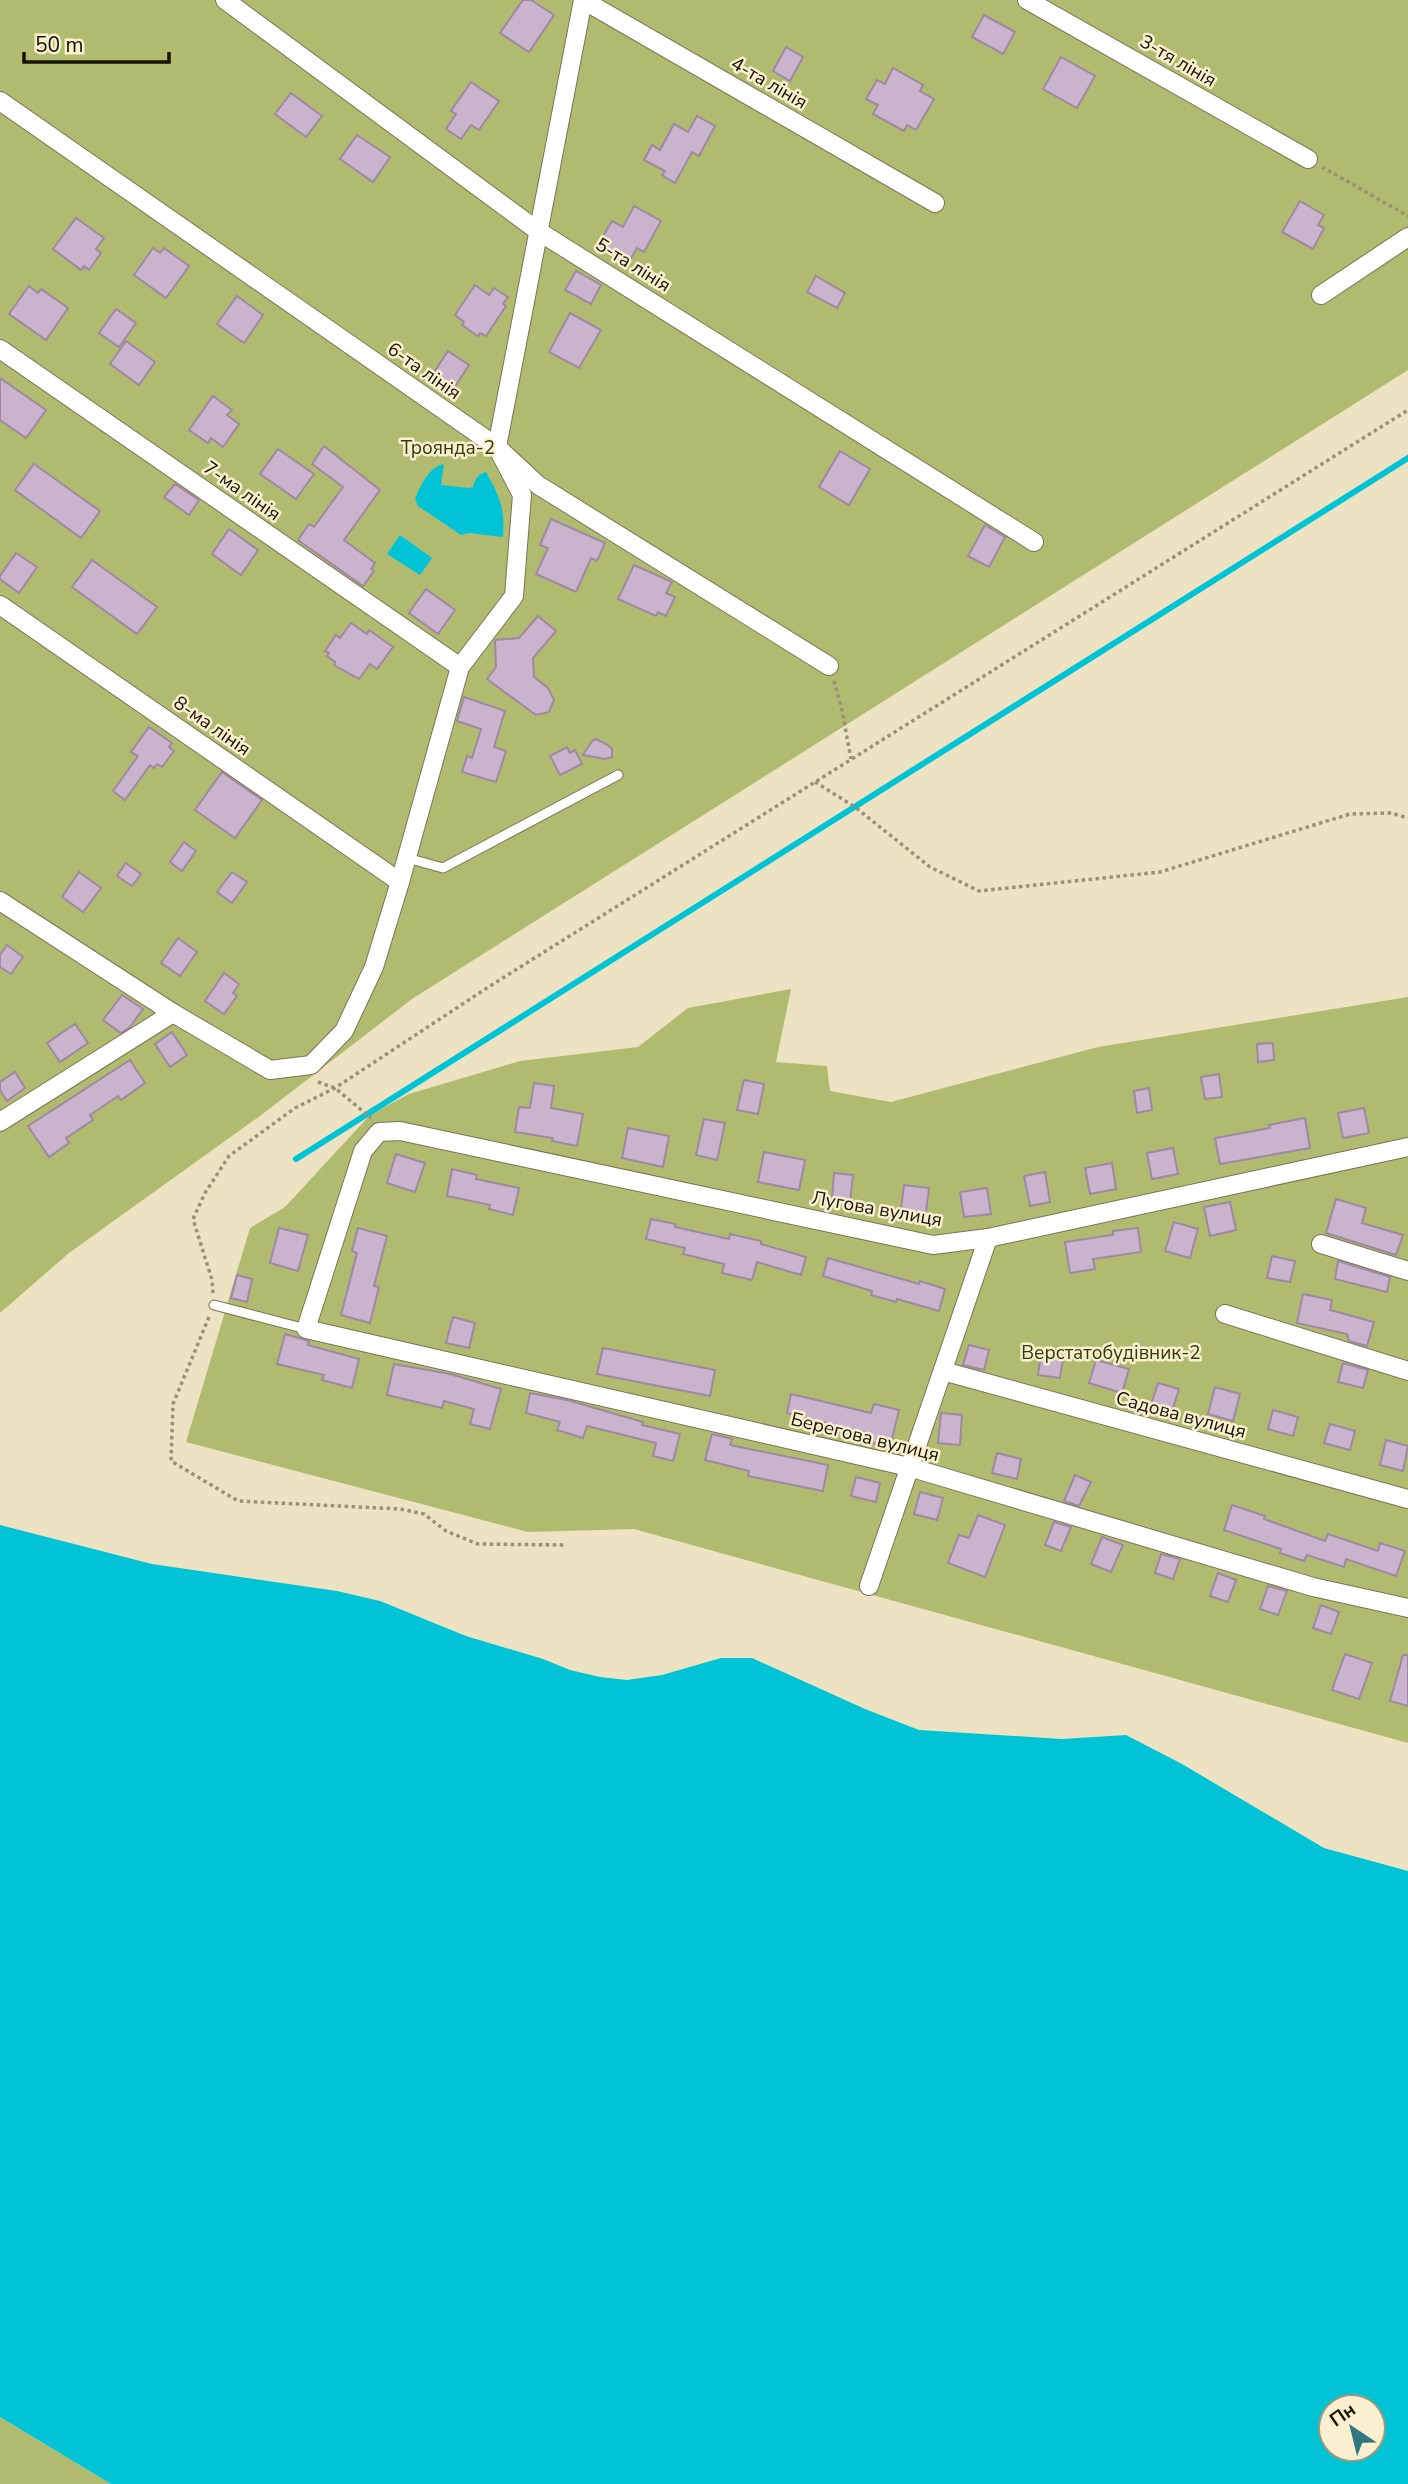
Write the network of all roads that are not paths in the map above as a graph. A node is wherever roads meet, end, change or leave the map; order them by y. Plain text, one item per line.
1 (225, 0) edge
2 (583, 0) edge
3 (1027, 0) edge
4 (0, 101) edge
5 (1308, 159) road end
6 (935, 203) dead end
7 (538, 231) junction
8 (1408, 237) edge
9 (1321, 295) dead end
10 (0, 349) edge
11 (496, 447) junction
12 (1034, 542) dead end
13 (0, 605) edge
14 (829, 666) road end
15 (460, 667) junction
16 (618, 775) dead end
17 (407, 858) junction
18 (400, 881) junction
19 (0, 901) edge
20 (173, 1013) junction
21 (0, 1122) edge
22 (1408, 1147) edge
23 (988, 1238) junction
24 (1321, 1244) dead end
25 (1408, 1272) edge
26 (214, 1305) road end
27 (1225, 1314) dead end
28 (306, 1329) junction
29 (943, 1371) junction
30 (1408, 1371) edge
31 (909, 1467) junction
32 (1408, 1499) edge
33 (869, 1586) dead end
34 (1408, 1608) edge

1 - 7 street, 5-та лінія
2 - 6 street, 4-та лінія
2 - 7 street
3 - 5 street, 3-тя лінія
4 - 11 street, 6-та лінія
7 - 11 street
7 - 12 street, 5-та лінія
8 - 9 street
10 - 15 street, 7-ма лінія
11 - 14 street, 6-та лінія
11 - 15 street
13 - 18 street, 8-ма лінія
15 - 17 street
16 - 17 lane
17 - 18 street
18 - 20 street
19 - 20 street
20 - 21 street
22 - 23 street, Лугова вулиця
23 - 28 street, Лугова вулиця
23 - 29 street
24 - 25 street
26 - 28 lane
27 - 30 street
28 - 31 street, Берегова вулиця
29 - 31 street
29 - 32 street, Садова вулиця
31 - 33 street
31 - 34 street, Берегова вулиця

